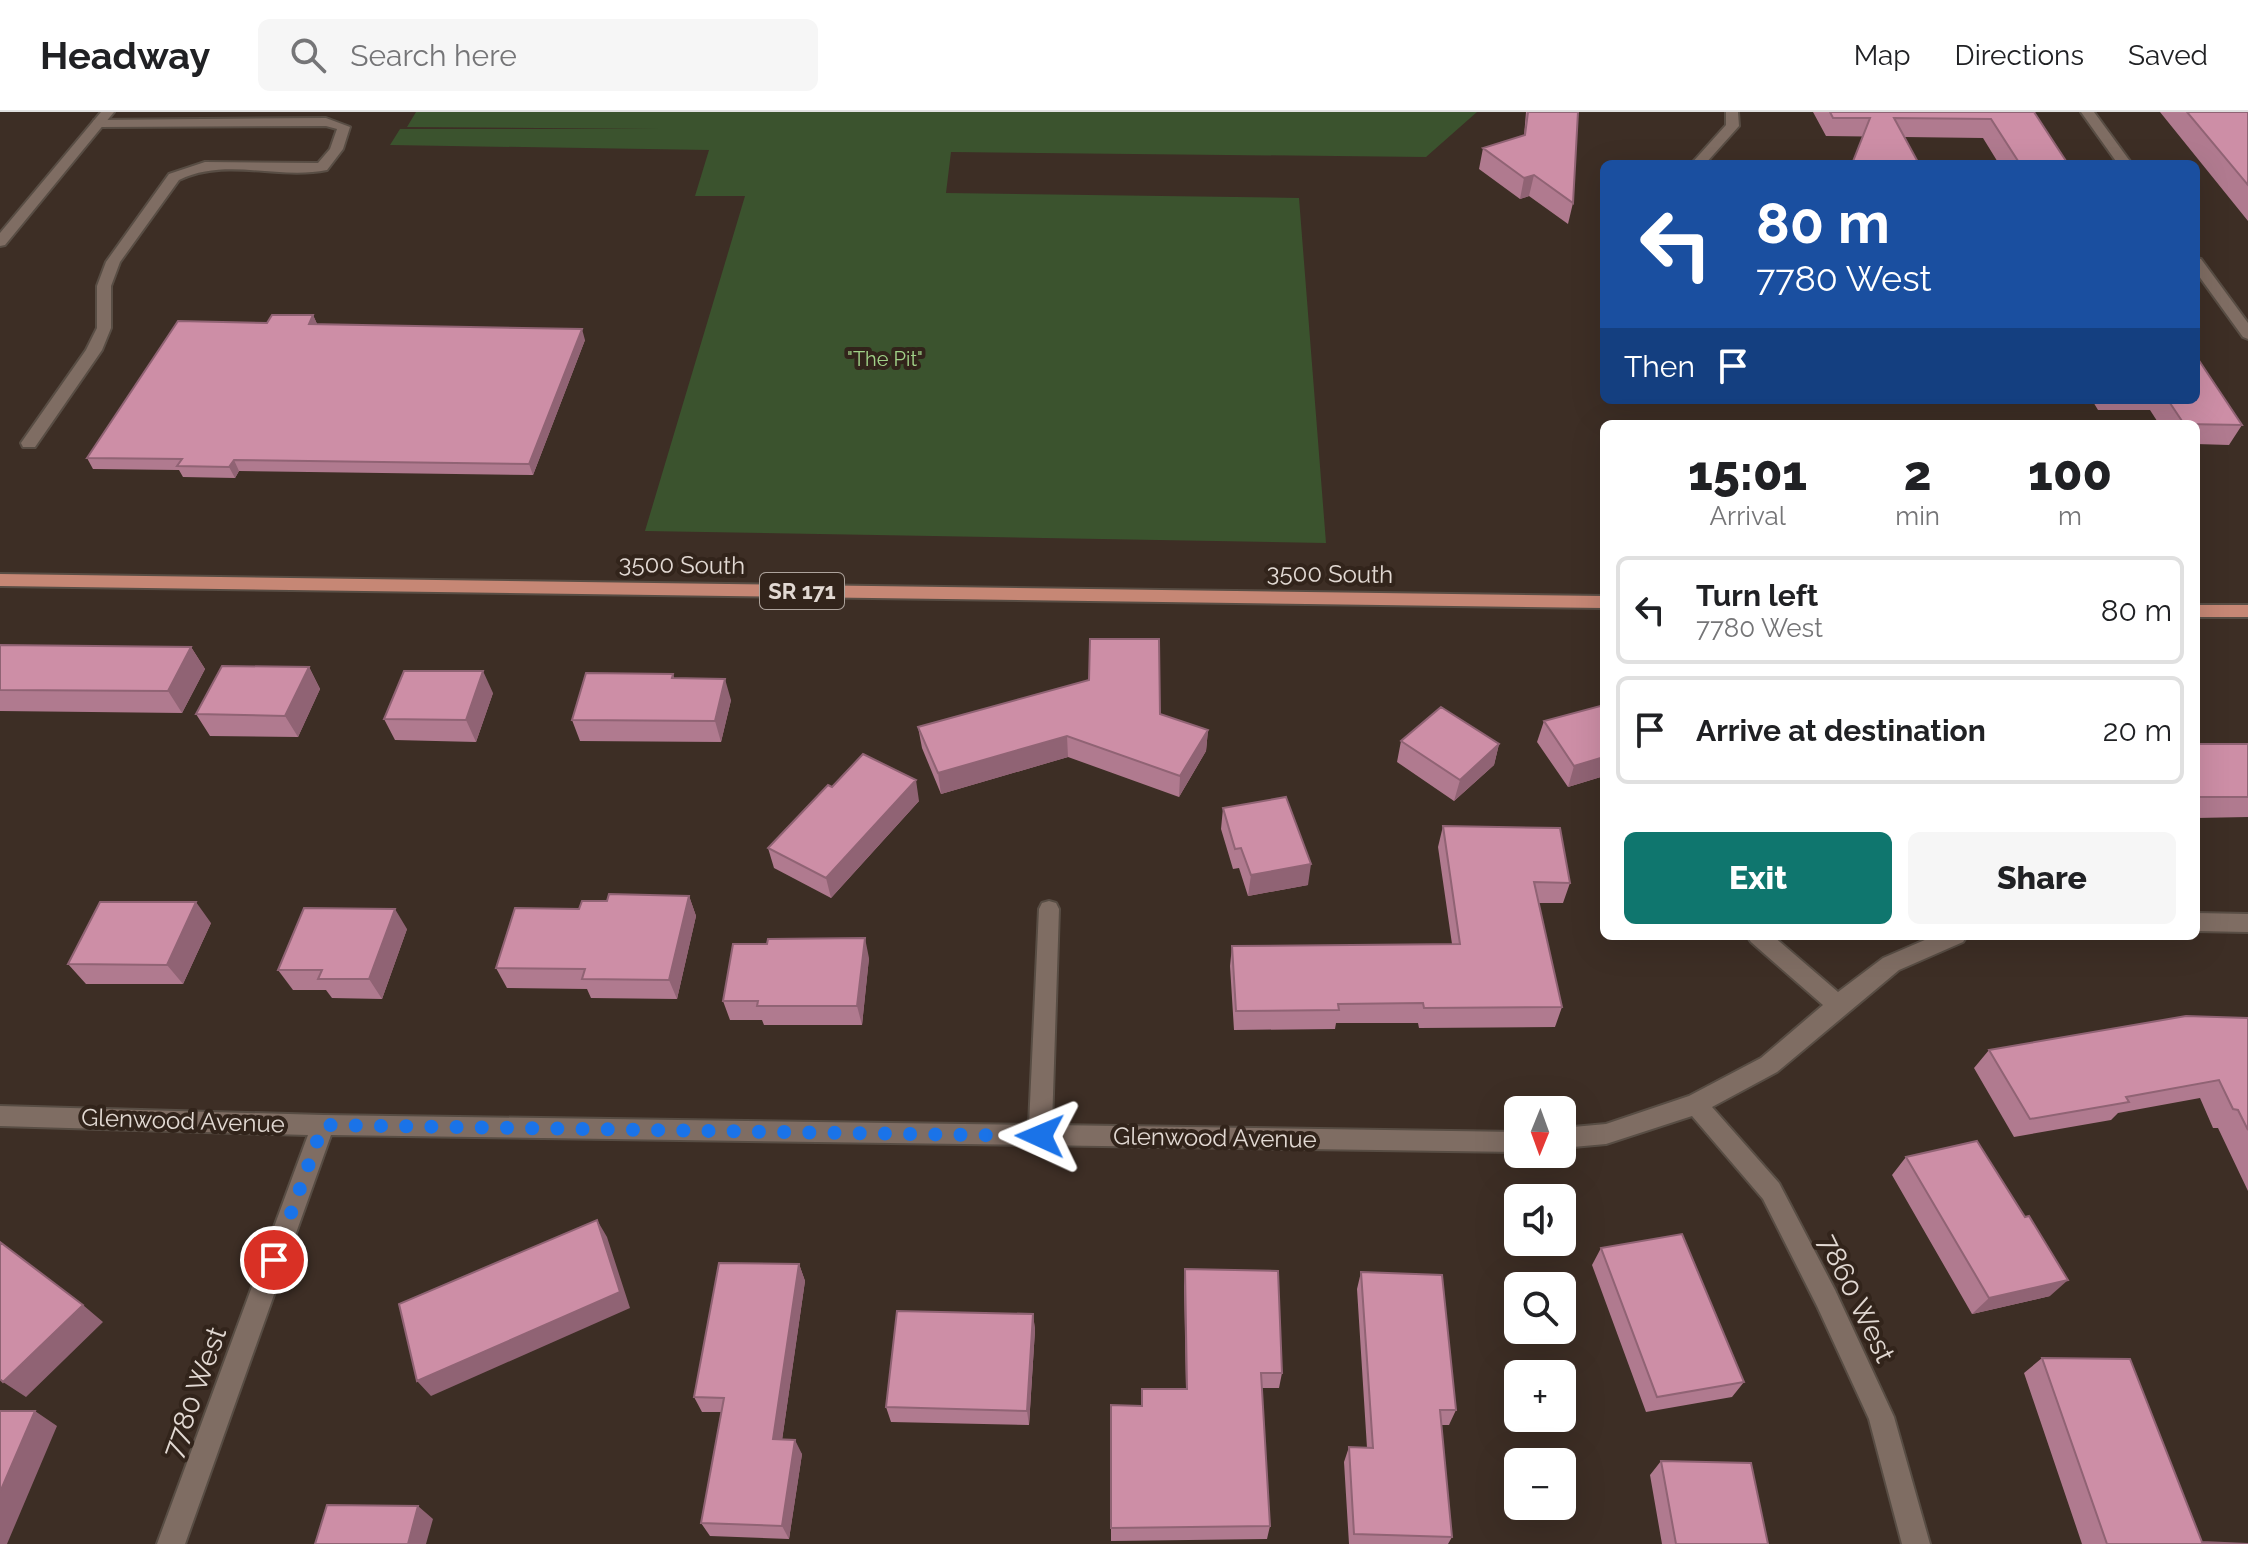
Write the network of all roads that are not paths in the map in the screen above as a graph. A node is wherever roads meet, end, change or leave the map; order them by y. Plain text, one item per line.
1 (1732, 112) edge
2 (2087, 112) edge
3 (103, 118) edge
4 (1702, 160) edge
5 (2122, 160) edge
6 (0, 242) edge
7 (2200, 268) edge
8 (2248, 334) edge
9 (29, 443) dead end
10 (0, 580) edge
11 (1600, 602) edge
12 (2200, 611) edge
13 (2248, 611) edge
14 (1049, 909) dead end
15 (2200, 922) edge
16 (2248, 923) edge
17 (1763, 940) edge
18 (1947, 940) edge
19 (1838, 1005) junction
20 (1696, 1104) junction
21 (0, 1116) edge
22 (323, 1125) junction
23 (1040, 1136) junction
24 (1576, 1137) edge
25 (1504, 1142) edge
26 (171, 1544) edge
27 (1916, 1544) edge

1 - 4 street
2 - 5 street
3 - 6 street
3 - 9 street
7 - 8 street
10 - 11 main road, 3500 South / SR 171
12 - 13 main road
14 - 23 street
15 - 16 street
17 - 19 street
18 - 19 street
19 - 20 street
20 - 24 street
20 - 27 street, 7860 West
21 - 22 street, Glenwood Avenue
22 - 23 street, Glenwood Avenue
22 - 26 street, 7780 West
23 - 25 street, Glenwood Avenue

